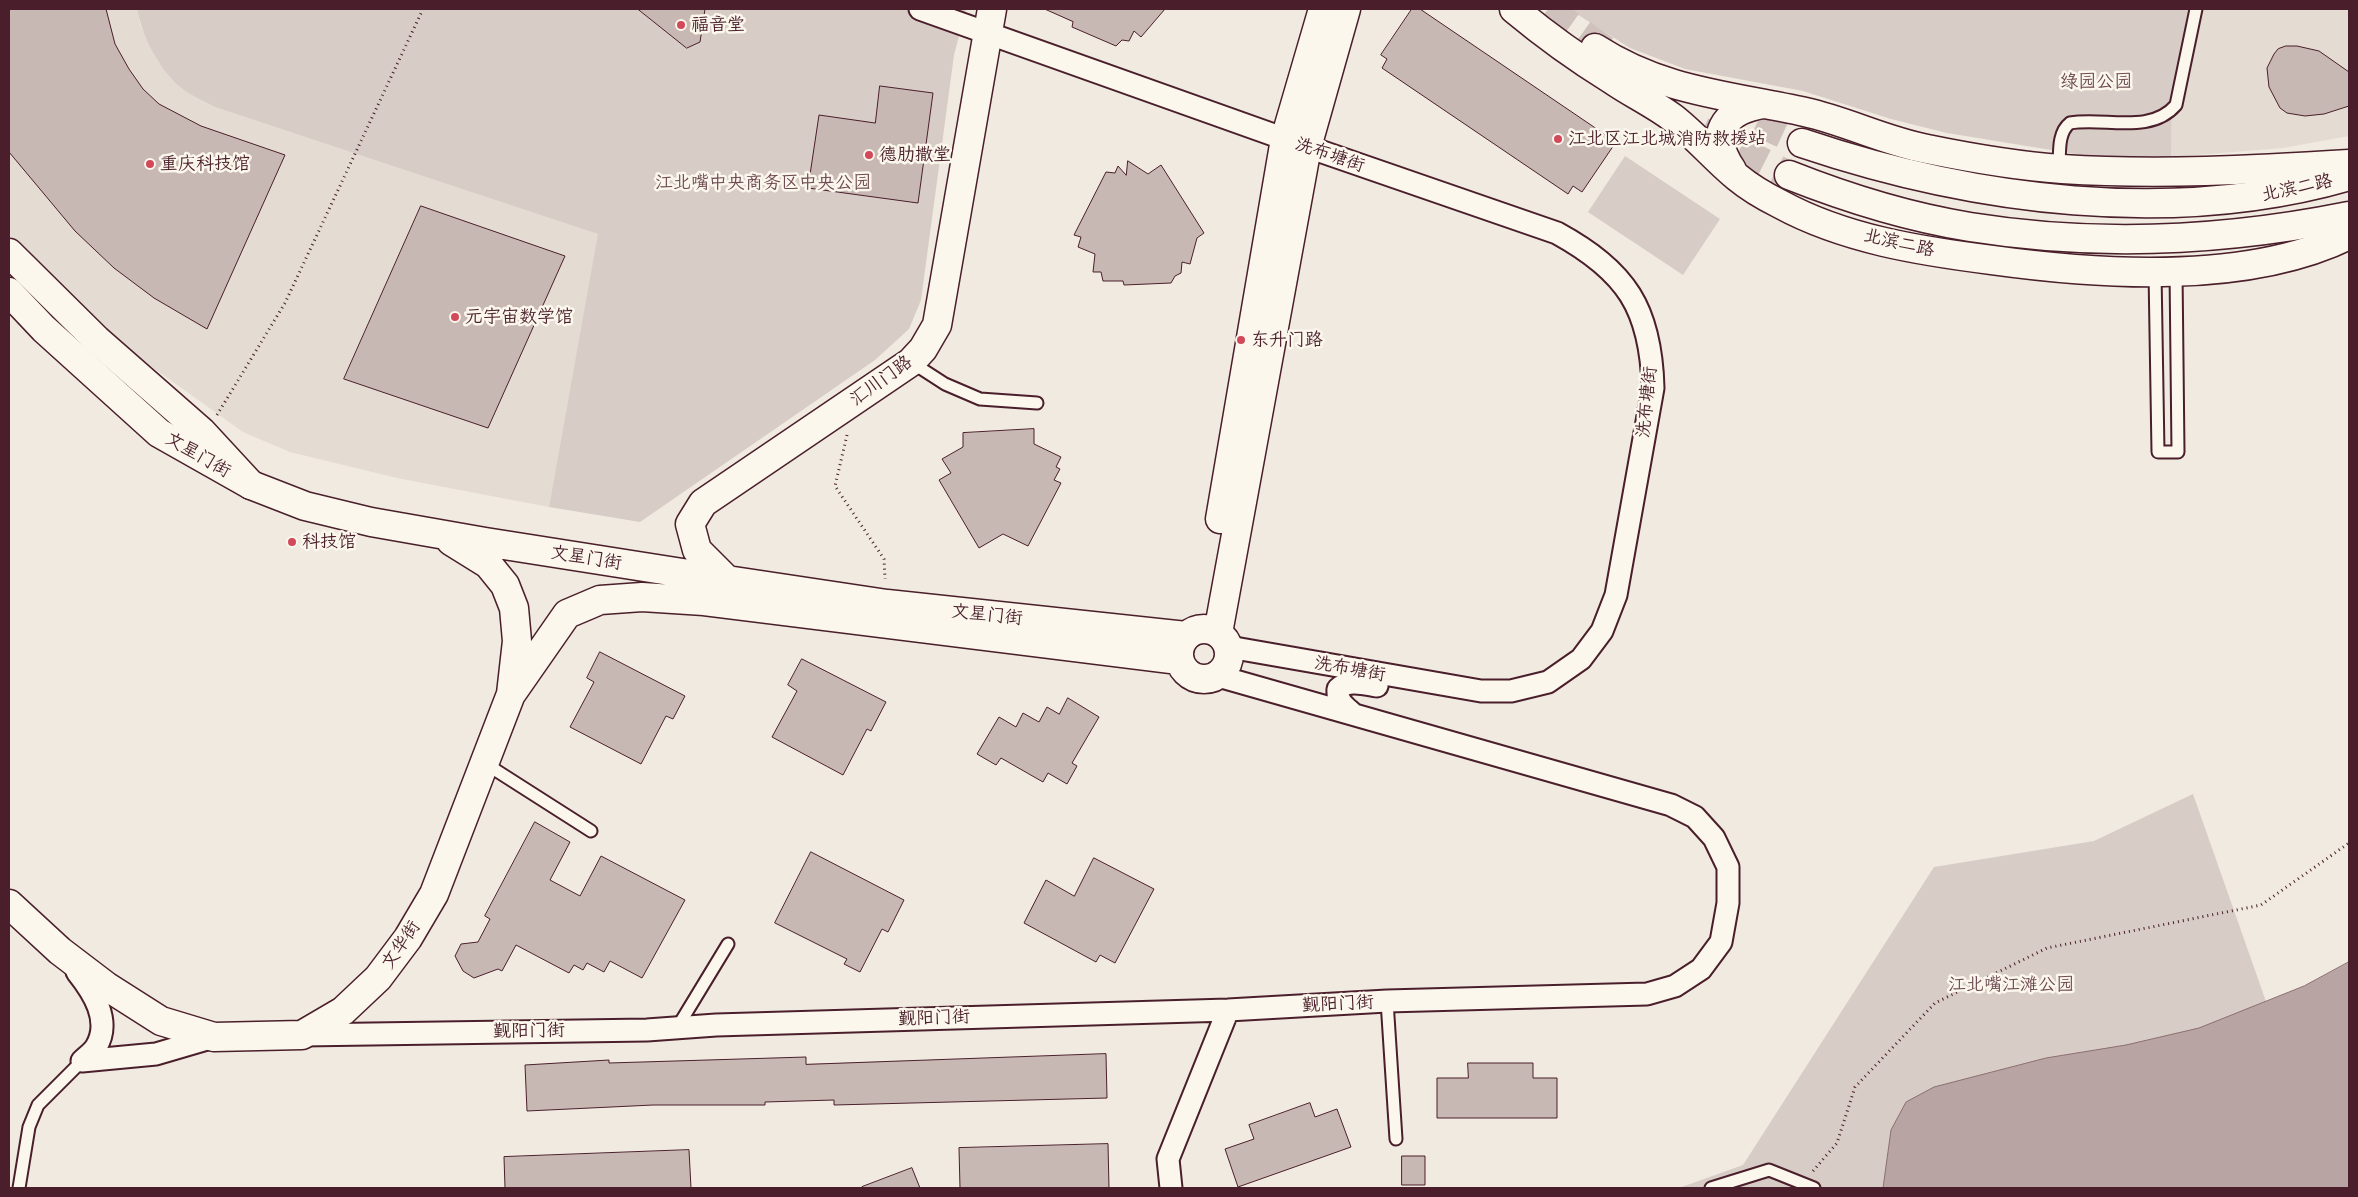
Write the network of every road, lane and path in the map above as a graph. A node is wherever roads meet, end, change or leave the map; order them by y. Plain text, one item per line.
1 (423, 9) edge
2 (920, 9) edge
3 (1323, 9) edge
4 (1346, 9) edge
5 (1514, 9) edge
6 (1540, 9) edge
7 (2196, 9) edge
8 (990, 22) edge
9 (1764, 104) junction
10 (1296, 143) junction
11 (1802, 143) tunnel mouth
12 (2349, 164) edge
13 (2060, 169) junction
14 (1789, 175) tunnel mouth
15 (2349, 176) edge
16 (1738, 178) junction
17 (2349, 216) edge
18 (2349, 235) edge
19 (9, 252) edge
20 (2165, 271) junction
21 (9, 292) edge
22 (9, 312) edge
23 (44, 329) junction
24 (911, 362) junction
25 (856, 400) junction
26 (1038, 403) dead end
27 (216, 415) dead end
28 (251, 485) junction
29 (438, 533) junction
30 (727, 580) junction
31 (887, 604) junction
32 (1203, 641) junction
33 (1218, 676) junction
34 (1434, 684) junction
35 (511, 694) junction
36 (1352, 713) junction
37 (486, 764) junction
38 (590, 832) dead end
39 (2349, 843) edge
40 (9, 904) edge
41 (728, 944) dead end
42 (60, 951) junction
43 (1387, 1001) junction
44 (1228, 1010) junction
45 (677, 1028) junction
46 (302, 1035) junction
47 (214, 1037) junction
48 (82, 1060) junction
49 (1396, 1139) dead end
50 (1809, 1185) edge
51 (19, 1188) edge
52 (1171, 1188) edge
53 (1711, 1188) edge

1 - 27 path
2 - 8 street, 洗布塘街
3 - 10 street
4 - 10 street
5 - 16 street, 北滨二路
6 - 9 street, 北滨二路
7 - 13 lane
8 - 10 street, 洗布塘街
8 - 24 street, 汇川门路
9 - 13 street, 北滨二路
9 - 16 street
10 - 32 street
10 - 34 street, 洗布塘街
11 - 15 street, 北滨二路
12 - 13 street, 北滨二路
14 - 17 street, 北滨二路
16 - 20 street, 北滨二路
18 - 20 street, 北滨二路
19 - 28 street
20 - 20 lane
21 - 23 street
22 - 23 street
23 - 28 street, 文星门街
24 - 25 street, 汇川门路
24 - 26 lane
25 - 30 street, 汇川门路
25 - 31 path
28 - 29 street, 文星门街
29 - 30 street, 文星门街
29 - 35 street, 文华街
30 - 31 street, 文星门街
31 - 32 street, 文星门街
32 - 33 street
32 - 33 street
32 - 34 street, 洗布塘街
32 - 35 street, 文星门街
33 - 36 street, 觐阳门街
34 - 36 street
35 - 37 street, 文华街
36 - 43 street, 觐阳门街
37 - 38 lane
37 - 46 street, 文华街
39 - 50 path
40 - 42 street, 文华街
41 - 45 lane
42 - 47 street, 文华街
42 - 48 street
43 - 44 street, 觐阳门街
43 - 49 lane
44 - 45 street, 觐阳门街
44 - 52 street
45 - 46 street, 觐阳门街
46 - 47 street, 文华街
47 - 48 street
48 - 51 lane
50 - 53 lane

